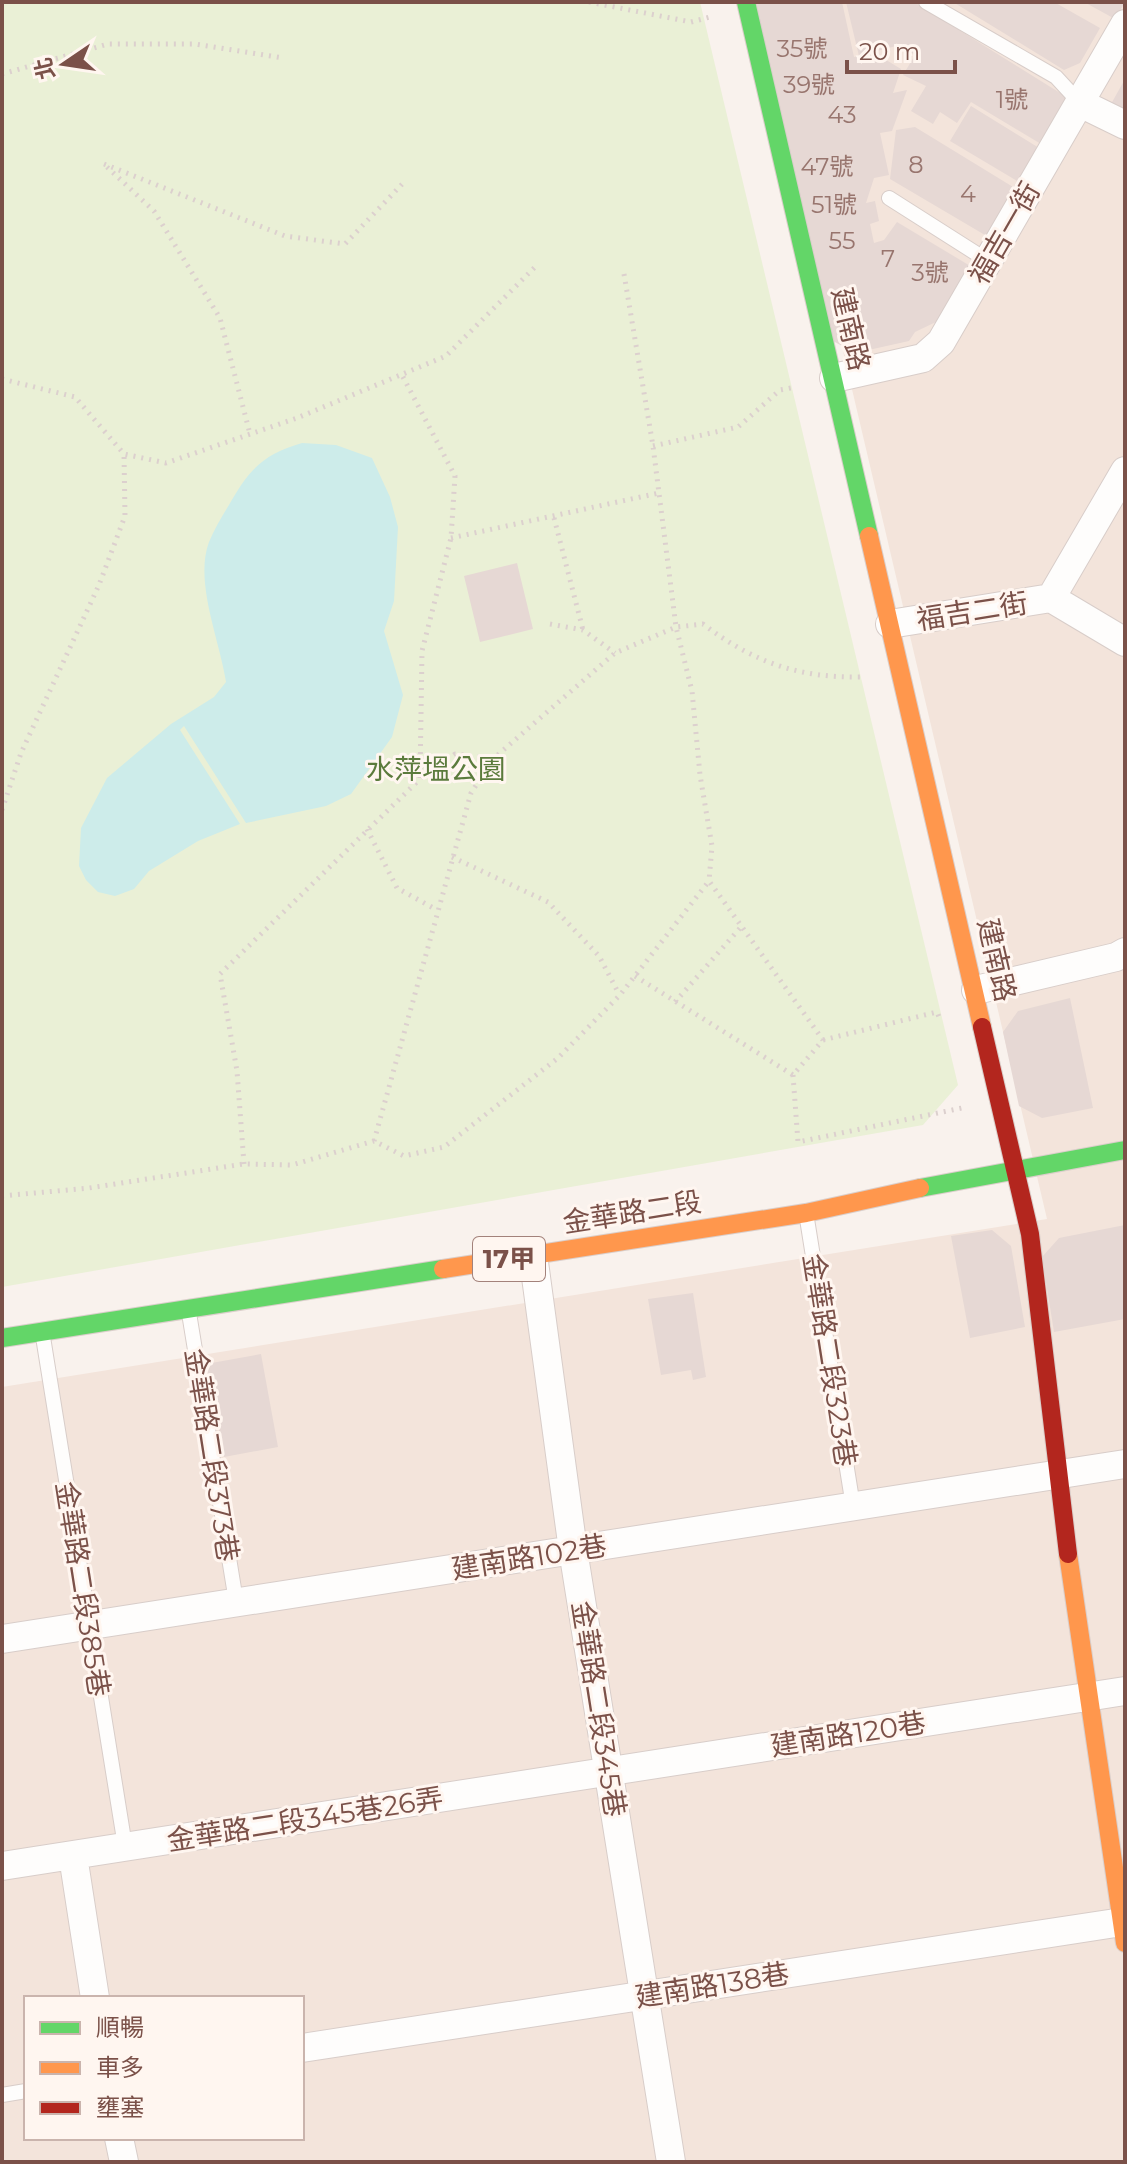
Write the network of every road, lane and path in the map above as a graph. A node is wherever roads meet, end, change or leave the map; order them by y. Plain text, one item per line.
1 (589, 2) edge
2 (926, 2) edge
3 (747, 5) edge
4 (1125, 24) edge
5 (283, 58) dead end
6 (2, 74) edge
7 (1080, 103) junction
8 (1125, 125) edge
9 (406, 180) dead end
10 (889, 198) dead end
11 (988, 261) junction
12 (537, 265) dead end
13 (624, 274) dead end
14 (402, 375) junction
15 (834, 378) junction
16 (2, 379) edge
17 (250, 434) junction
18 (653, 446) junction
19 (124, 454) junction
20 (1125, 471) edge
21 (659, 493) junction
22 (554, 518) junction
23 (451, 538) junction
24 (1051, 598) junction
25 (550, 624) dead end
26 (890, 624) junction
27 (676, 627) junction
28 (583, 630) junction
29 (1125, 642) edge
30 (615, 653) junction
31 (493, 759) junction
32 (420, 779) junction
33 (2, 810) edge
34 (367, 829) junction
35 (452, 857) junction
36 (709, 881) junction
37 (437, 910) junction
38 (741, 927) junction
39 (1125, 952) edge
40 (635, 976) junction
41 (976, 990) junction
42 (620, 995) junction
43 (675, 1002) junction
44 (942, 1027) dead end
45 (823, 1040) junction
46 (793, 1075) junction
47 (963, 1102) dead end
48 (374, 1141) junction
49 (1125, 1150) edge
50 (244, 1164) junction
51 (1013, 1169) junction
52 (2, 1196) edge
53 (806, 1213) junction
54 (533, 1255) junction
55 (188, 1309) junction
56 (42, 1331) junction
57 (2, 1338) edge
58 (1125, 1464) edge
59 (1056, 1475) junction
60 (853, 1506) junction
61 (573, 1550) junction
62 (236, 1601) junction
63 (89, 1625) junction
64 (2, 1639) edge
65 (1125, 1691) edge
66 (1089, 1697) junction
67 (608, 1772) junction
68 (125, 1846) junction
69 (73, 1856) junction
70 (2, 1866) edge
71 (1124, 1929) edge
72 (646, 1995) junction
73 (95, 1996) edge
74 (304, 2048) edge
75 (24, 2091) edge
76 (2, 2095) edge
77 (119, 2140) edge
78 (124, 2162) edge
79 (671, 2162) edge

1 - 3 path
2 - 7 lane
3 - 15 street, 建南路
4 - 7 street, 福吉一街
5 - 6 path
7 - 8 street
7 - 11 street, 福吉一街
9 - 17 path
10 - 11 lane
11 - 15 street, 福吉一街
12 - 14 path
13 - 18 path
14 - 17 path
14 - 23 path
15 - 18 path
15 - 26 street, 建南路
16 - 19 path
17 - 19 path
18 - 21 path
19 - 33 path
20 - 24 street, 福吉二街
21 - 22 path
21 - 27 path
22 - 23 path
22 - 28 path
23 - 32 path
24 - 26 street, 福吉二街
24 - 29 street
25 - 28 path
26 - 27 path
26 - 41 street, 建南路
27 - 30 path
27 - 36 path
28 - 30 path
30 - 31 path
31 - 32 path
31 - 35 path
32 - 34 path
34 - 37 path
34 - 50 path
35 - 37 path
35 - 42 path
36 - 38 path
36 - 40 path
37 - 48 path
38 - 43 path
38 - 45 path
39 - 41 street
40 - 42 path
40 - 43 path
41 - 51 street, 建南路
42 - 48 path
43 - 46 path
44 - 45 path
45 - 46 path
46 - 47 path
48 - 50 path
49 - 51 street, 金華路二段 / 17甲
50 - 52 path
51 - 53 street, 金華路二段 / 17甲
51 - 59 street, 建南路
53 - 54 street, 金華路二段 / 17甲
53 - 60 lane, 金華路二段323巷
54 - 55 street, 金華路二段 / 17甲
54 - 61 street, 金華路二段345巷
55 - 56 street, 金華路二段 / 17甲
55 - 62 lane, 金華路二段373巷
56 - 57 street, 金華路二段 / 17甲
56 - 63 lane, 金華路二段385巷
58 - 59 street, 建南路102巷
59 - 60 street, 建南路102巷
59 - 66 street, 建南路
60 - 61 street, 建南路102巷
61 - 62 street, 建南路102巷
61 - 67 street, 金華路二段345巷
62 - 63 street, 建南路102巷
63 - 64 street, 建南路102巷
63 - 68 lane, 金華路二段385巷
65 - 66 street, 建南路120巷
66 - 67 street, 建南路120巷
66 - 71 street, 建南路
67 - 68 street, 金華路二段345巷26弄
67 - 72 street, 金華路二段345巷
68 - 69 street, 金華路二段345巷26弄
69 - 70 street, 金華路二段345巷26弄
69 - 73 street
71 - 72 street, 建南路138巷
72 - 74 street, 建南路138巷
72 - 79 street, 金華路二段345巷
75 - 76 lane
77 - 78 street

